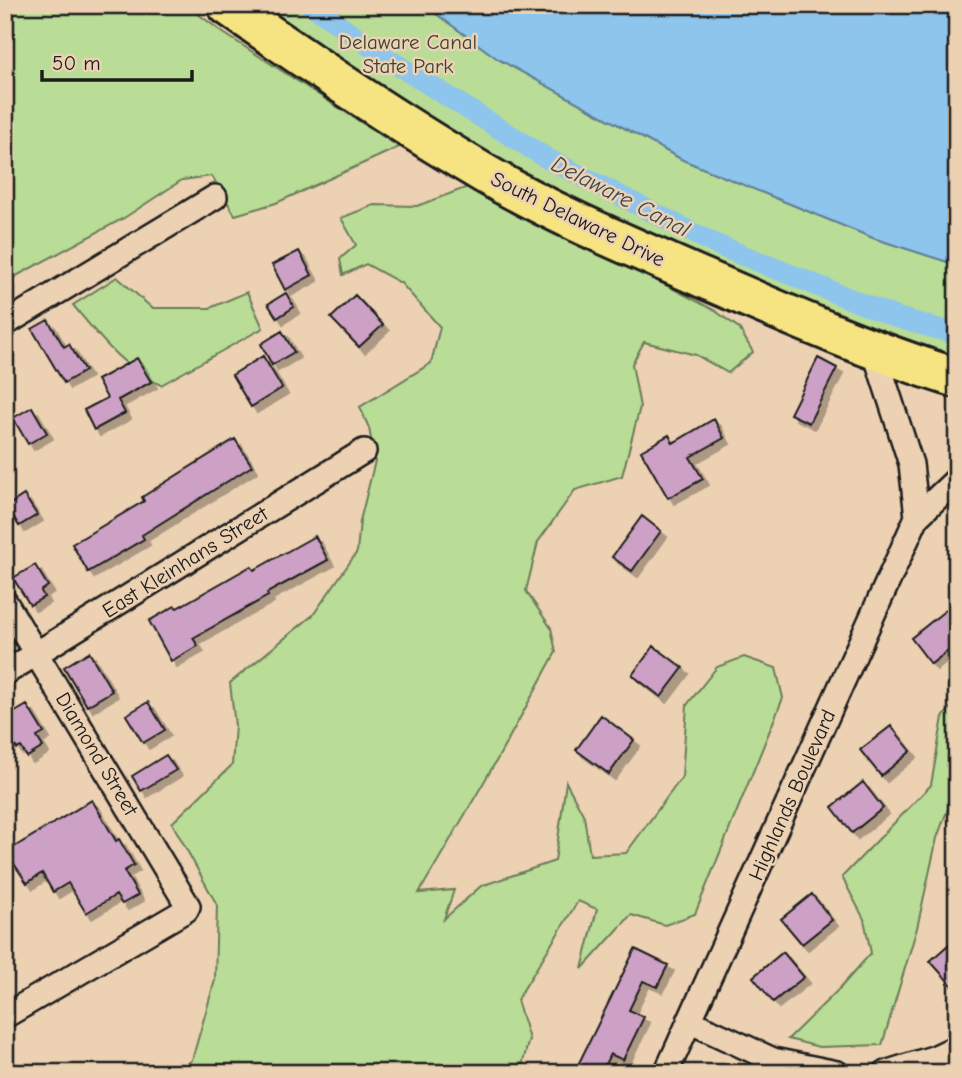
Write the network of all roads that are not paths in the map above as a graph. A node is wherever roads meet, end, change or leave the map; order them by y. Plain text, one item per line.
1 (227, 5) edge
2 (215, 197) dead end
3 (5, 324) edge
4 (874, 350) junction
5 (957, 378) edge
6 (364, 451) dead end
7 (957, 479) edge
8 (917, 517) junction
9 (5, 602) edge
10 (37, 654) junction
11 (5, 673) edge
12 (5, 1016) edge
13 (689, 1021) junction
14 (957, 1047) edge
15 (666, 1073) edge
16 (837, 1073) edge
17 (885, 1073) edge

1 - 4 highway, South Delaware Drive
2 - 3 street
4 - 5 highway, South Delaware Drive
4 - 8 street
6 - 10 street, East Kleinhans Street
7 - 8 street, Highlands Boulevard
8 - 13 street, Highlands Boulevard
9 - 10 street, Diamond Street
10 - 11 street, East Kleinhans Street
10 - 12 street, Diamond Street
13 - 15 street, Highlands Boulevard
13 - 16 street
14 - 17 street

